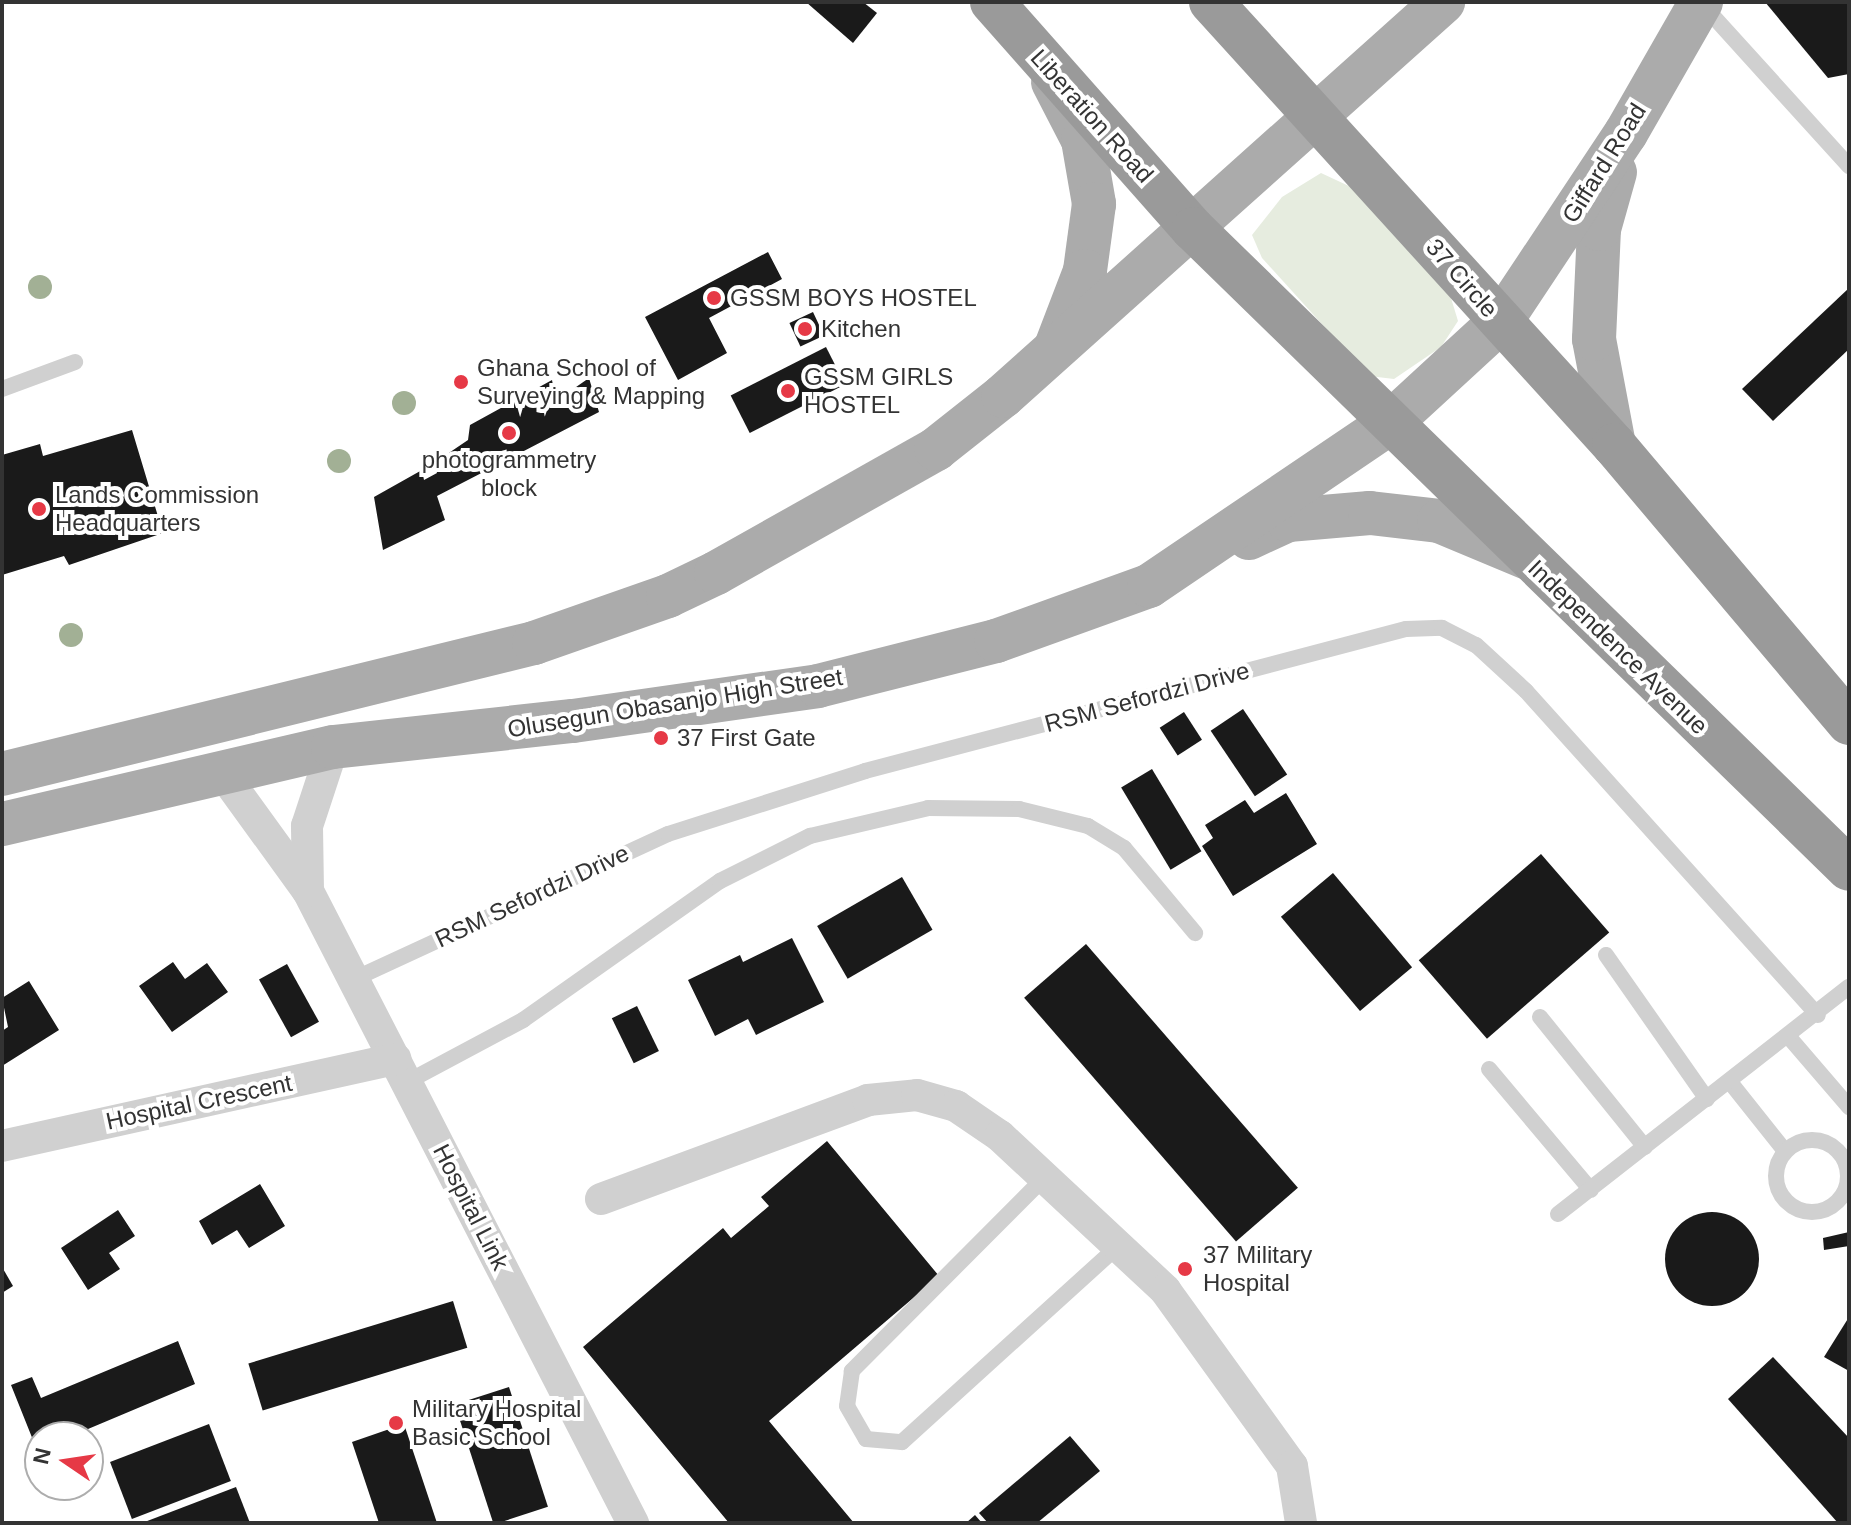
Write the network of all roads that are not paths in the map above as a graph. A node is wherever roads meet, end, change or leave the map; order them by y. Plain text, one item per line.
1 (992, 2) edge
2 (1211, 2) edge
3 (1443, 2) edge
4 (1701, 2) edge
5 (1043, 62) junction
6 (1318, 114) junction
7 (1626, 133) junction
8 (1849, 166) edge
9 (1193, 229) junction
10 (1501, 321) junction
11 (1054, 352) junction
12 (75, 362) dead end
13 (2, 389) edge
14 (1390, 423) junction
15 (1614, 445) junction
16 (1528, 558) junction
17 (1149, 586) junction
18 (1849, 723) edge
19 (333, 747) junction
20 (221, 771) junction
21 (2, 774) edge
22 (2, 824) edge
23 (1849, 869) edge
24 (308, 891) junction
25 (1195, 933) dead end
26 (1606, 955) dead end
27 (352, 980) junction
28 (1849, 987) edge
29 (1818, 1015) junction
30 (1540, 1017) dead end
31 (1788, 1036) junction
32 (1489, 1069) dead end
33 (401, 1071) junction
34 (1730, 1082) junction
35 (1707, 1099) junction
36 (1849, 1107) edge
37 (2, 1146) edge
38 (1645, 1147) junction
39 (1784, 1150) junction
40 (1848, 1162) edge
41 (1045, 1177) junction
42 (1591, 1190) junction
43 (601, 1199) dead end
44 (1558, 1214) dead end
45 (1118, 1246) junction
46 (633, 1523) edge
47 (1301, 1523) edge

1 - 5 highway, Liberation Road
2 - 6 highway
3 - 6 main road
4 - 7 main road, Giffard Road
4 - 8 lane
5 - 9 highway, Liberation Road
5 - 11 main road
6 - 9 main road
6 - 10 highway, 37 Circle
7 - 10 main road, Giffard Road
7 - 15 main road
9 - 11 main road
9 - 14 highway
10 - 14 main road, 37 Circle
10 - 15 highway
11 - 21 main road
12 - 13 lane
14 - 16 highway, Independence Avenue
14 - 17 main road, Olusegun Obasanjo High Street
15 - 18 highway
16 - 17 main road
16 - 23 highway, Independence Avenue
17 - 19 main road, Olusegun Obasanjo High Street
19 - 20 main road, Olusegun Obasanjo High Street
19 - 24 street, Hospital Link
20 - 22 main road, Olusegun Obasanjo High Street
20 - 24 street, Hospital Link
24 - 27 street, Hospital Link
25 - 33 lane
26 - 35 lane
27 - 29 lane, RSM Sefordzi Drive
27 - 33 street, Hospital Link
28 - 29 lane
29 - 31 lane
30 - 38 lane
31 - 34 lane
31 - 36 lane
32 - 42 lane
33 - 37 street, Hospital Crescent
33 - 46 street, Hospital Link
34 - 35 lane
34 - 39 lane
35 - 38 lane
38 - 42 lane
39 - 40 lane
39 - 40 lane
41 - 43 street
41 - 45 street
41 - 45 lane
42 - 44 lane
45 - 47 street

